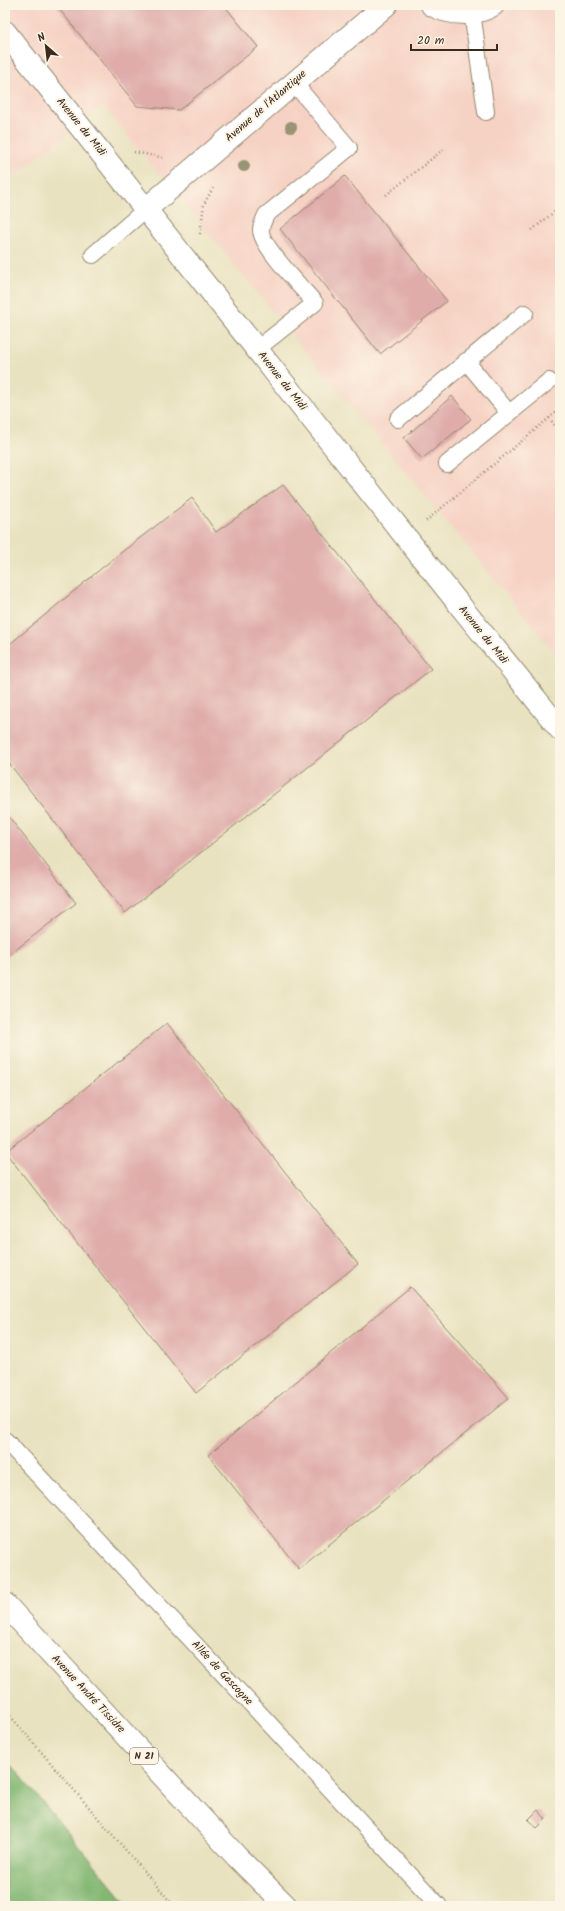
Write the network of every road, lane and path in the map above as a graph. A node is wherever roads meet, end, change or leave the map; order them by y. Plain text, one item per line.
1 (386, 5) edge
2 (432, 5) edge
3 (493, 5) edge
4 (472, 12) junction
5 (5, 32) edge
6 (293, 82) junction
7 (486, 112) dead end
8 (130, 148) dead end
9 (444, 149) dead end
10 (170, 159) dead end
11 (216, 183) dead end
12 (386, 195) dead end
13 (560, 207) edge
14 (146, 209) junction
15 (532, 230) dead end
16 (200, 236) dead end
17 (93, 256) dead end
18 (524, 313) dead end
19 (257, 349) junction
20 (466, 361) junction
21 (549, 381) dead end
22 (560, 409) edge
23 (509, 413) junction
24 (548, 418) junction
25 (398, 419) dead end
26 (560, 432) edge
27 (560, 458) edge
28 (447, 464) dead end
29 (560, 464) edge
30 (420, 526) dead end
31 (560, 729) edge
32 (5, 1440) edge
33 (5, 1604) edge
34 (5, 1622) edge
35 (5, 1710) edge
36 (174, 1906) edge
37 (267, 1906) edge
38 (286, 1906) edge
39 (439, 1906) edge

1 - 6 street, Avenue de l'Atlantique
2 - 4 street
3 - 4 street
4 - 7 lane
5 - 14 street, Avenue du Midi
6 - 14 street, Avenue de l'Atlantique
6 - 19 lane
8 - 10 path
9 - 12 path
11 - 16 path
13 - 15 path
14 - 17 lane
14 - 19 street, Avenue du Midi
18 - 20 lane
19 - 31 street, Avenue du Midi
20 - 23 lane
20 - 25 lane
21 - 23 lane
22 - 24 path
23 - 28 lane
24 - 26 path
24 - 30 path
27 - 29 path
32 - 39 lane, Allée de Gascogne
33 - 38 street, Avenue André Tissidre / N 21
34 - 37 street, Avenue André Tissidre / N 21
35 - 36 path

